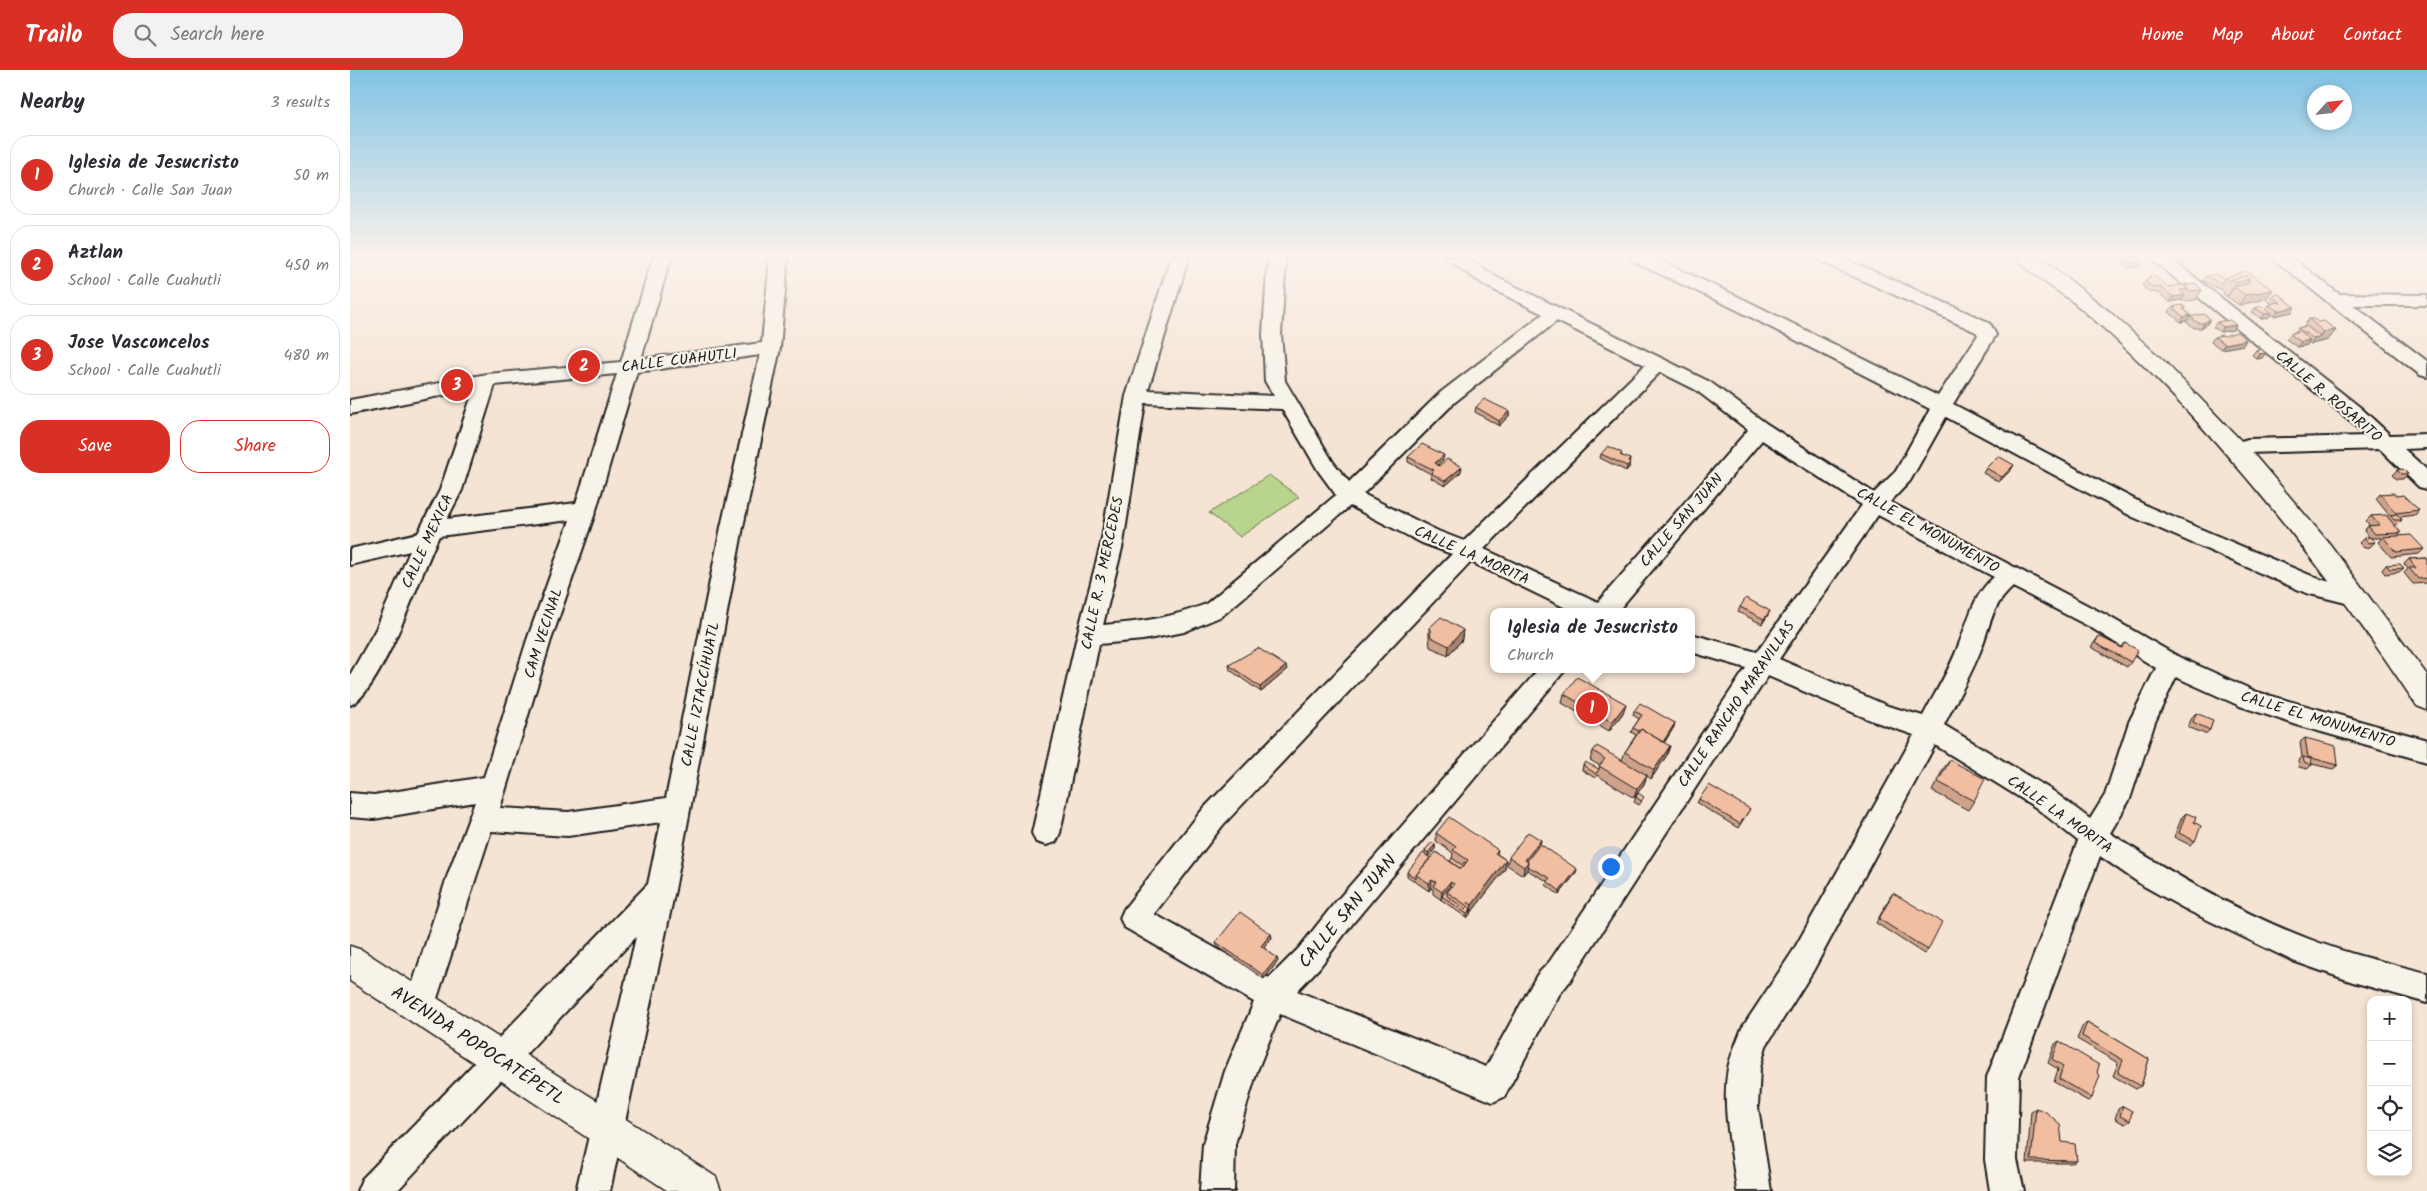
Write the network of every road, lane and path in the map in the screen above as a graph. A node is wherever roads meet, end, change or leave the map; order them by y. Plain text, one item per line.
1 (646, 309) edge
2 (774, 309) edge
3 (1163, 309) edge
4 (1274, 309) edge
5 (1546, 309) edge
6 (1750, 309) edge
7 (1944, 309) edge
8 (2093, 309) edge
9 (2105, 309) edge
10 (2224, 309) edge
11 (2348, 309) edge
12 (1555, 314) junction
13 (771, 348) junction
14 (1657, 364) junction
15 (629, 367) junction
16 (2425, 368) edge
17 (487, 380) junction
18 (1136, 396) junction
19 (1286, 403) junction
20 (350, 407) edge
21 (1941, 407) junction
22 (1760, 429) junction
23 (2384, 441) junction
24 (2427, 441) edge
25 (2248, 446) junction
26 (2427, 482) edge
27 (1348, 496) junction
28 (1877, 505) junction
29 (585, 510) junction
30 (429, 534) junction
31 (1468, 551) junction
32 (350, 557) edge
33 (2011, 575) junction
34 (2354, 596) junction
35 (1588, 608) edge
36 (1606, 608) edge
37 (1089, 636) junction
38 (1695, 644) edge
39 (378, 649) junction
40 (350, 662) edge
41 (1763, 663) junction
42 (2170, 664) junction
43 (1551, 673) edge
44 (2427, 675) edge
45 (350, 695) edge
46 (2427, 698) edge
47 (1930, 729) junction
48 (2427, 751) edge
49 (494, 786) junction
50 (350, 805) edge
51 (678, 808) junction
52 (482, 819) junction
53 (1046, 833) dead end
54 (2092, 837) junction
55 (661, 890) junction
56 (350, 962) edge
57 (2427, 988) edge
58 (1272, 996) junction
59 (420, 1007) junction
60 (500, 1061) junction
61 (606, 1128) junction
62 (374, 1191) edge
63 (593, 1191) edge
64 (702, 1191) edge
65 (1217, 1191) edge
66 (1754, 1191) edge
67 (2007, 1191) edge

1 - 15 street, CAM VECINAL
2 - 13 street, CALLE IZTACCÍHUATL
3 - 18 street, CALLE R. 3 MERCEDES
4 - 19 street
5 - 12 street, CALLE EL MONUMENTO
6 - 21 street
7 - 21 street, CALLE RANCHO MARAVILLAS
8 - 34 street
9 - 25 street
10 - 23 street, CALLE R. ROSARITO
11 - 16 street
12 - 14 street, CALLE EL MONUMENTO
12 - 27 street
13 - 15 street, CALLE CUAHUTLI
13 - 51 street, CALLE IZTACCÍHUATL
14 - 22 street, CALLE EL MONUMENTO
14 - 31 street
15 - 17 street, CALLE CUAHUTLI
15 - 29 street, CAM VECINAL
17 - 20 street, CALLE CUAHUTLI
17 - 30 street, CALLE MEXICA
18 - 19 street
18 - 37 street, CALLE R. 3 MERCEDES
19 - 27 street
21 - 28 street, CALLE RANCHO MARAVILLAS
21 - 34 street
22 - 28 street, CALLE EL MONUMENTO
22 - 36 street, CALLE SAN JUAN
23 - 24 street
23 - 25 street
23 - 26 street, CALLE R. ROSARITO
25 - 44 street
27 - 31 street, CALLE LA MORITA
27 - 37 street
28 - 33 street, CALLE EL MONUMENTO
28 - 41 street, CALLE RANCHO MARAVILLAS
29 - 30 street
29 - 49 street, CAM VECINAL
30 - 32 street
30 - 39 street, CALLE MEXICA
31 - 35 street, CALLE LA MORITA
31 - 58 street
33 - 42 street, CALLE EL MONUMENTO
33 - 47 street
34 - 46 street
37 - 53 street, CALLE R. 3 MERCEDES
38 - 41 street, CALLE LA MORITA
39 - 40 street
39 - 45 street, CALLE MEXICA
41 - 47 street, CALLE LA MORITA
41 - 58 street, CALLE RANCHO MARAVILLAS
42 - 48 street, CALLE EL MONUMENTO
42 - 54 street
43 - 58 street, CALLE SAN JUAN
47 - 54 street, CALLE LA MORITA
47 - 66 street
49 - 50 street
49 - 52 street, CAM VECINAL
51 - 52 street
51 - 55 street, CALLE IZTACCÍHUATL
52 - 59 street, CAM VECINAL
54 - 57 street, CALLE LA MORITA
54 - 67 street
55 - 60 street
55 - 61 street, CALLE IZTACCÍHUATL
56 - 59 street, AVENIDA POPOCATÉPETL
58 - 65 street, CALLE SAN JUAN
59 - 60 street, AVENIDA POPOCATÉPETL
60 - 61 street, AVENIDA POPOCATÉPETL
60 - 62 street
61 - 63 street, CALLE IZTACCÍHUATL
61 - 64 street, AVENIDA POPOCATÉPETL

